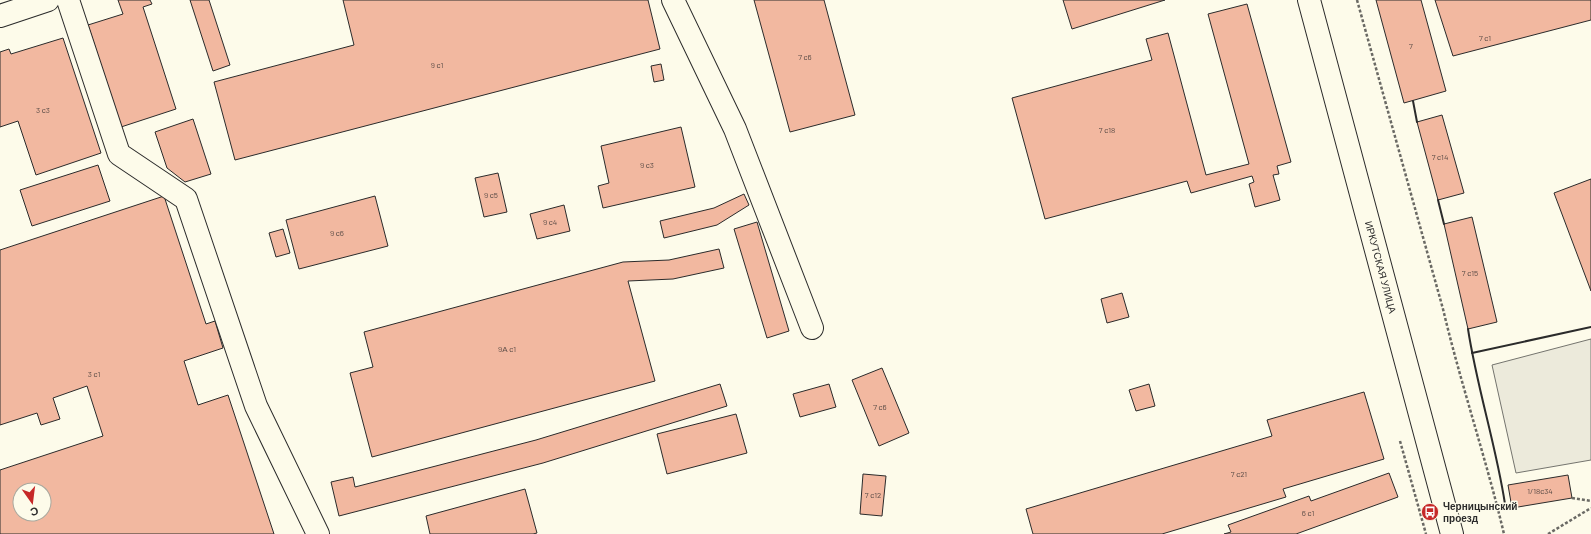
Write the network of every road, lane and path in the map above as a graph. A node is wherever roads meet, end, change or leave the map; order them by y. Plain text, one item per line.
1 (48, 0) edge
2 (68, 0) edge
3 (673, 0) edge
4 (1309, 0) edge
5 (1357, 0) edge
6 (0, 16) edge
7 (812, 328) dead end
8 (1400, 441) dead end
9 (1572, 498) dead end
10 (1591, 501) edge
11 (1591, 508) edge
12 (318, 534) edge
13 (1426, 534) edge
14 (1452, 534) edge
15 (1504, 534) edge
16 (1548, 534) edge

1 - 6 street
2 - 12 street
3 - 7 street
4 - 14 street, ИРКУТСКАЯ УЛИЦА
5 - 15 path
8 - 13 path
9 - 10 path
11 - 16 path

